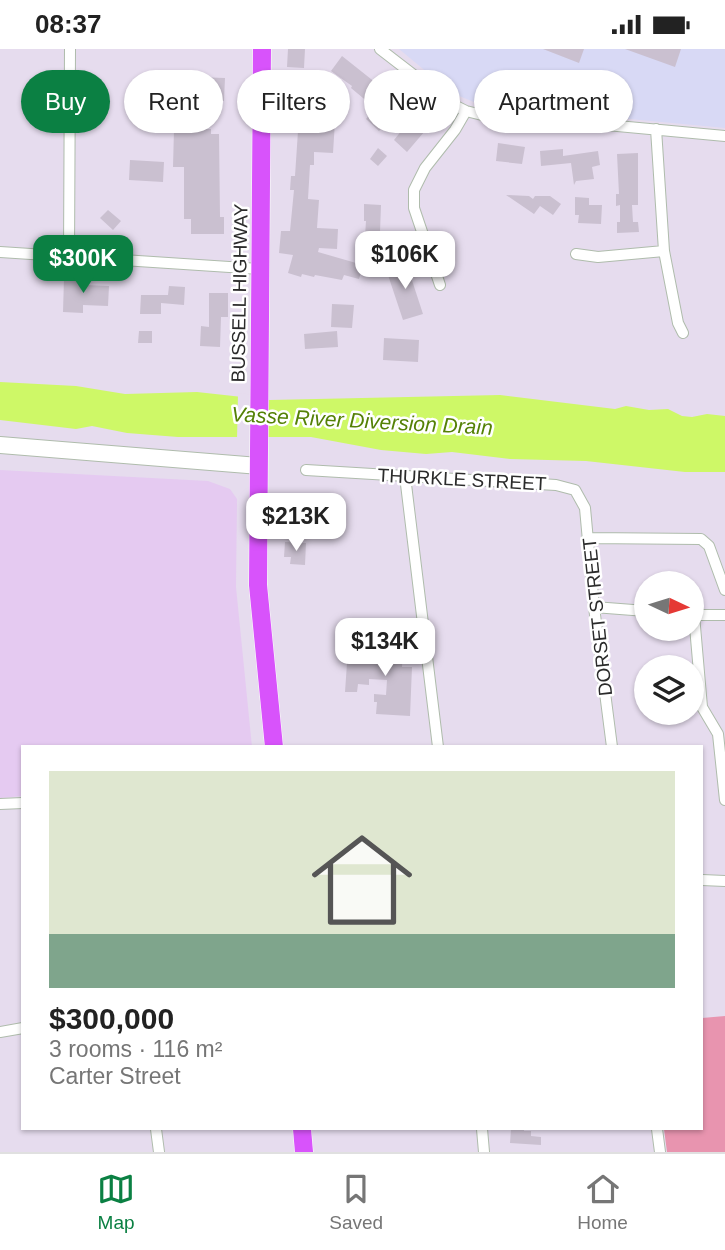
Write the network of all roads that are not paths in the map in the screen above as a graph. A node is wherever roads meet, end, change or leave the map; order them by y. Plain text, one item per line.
1 (70, 49) edge
2 (251, 49) edge
3 (262, 49) edge
4 (380, 49) edge
5 (466, 111) junction
6 (656, 129) junction
7 (725, 136) edge
8 (664, 251) junction
9 (0, 252) edge
10 (576, 254) dead end
11 (69, 258) junction
12 (255, 269) junction
13 (440, 285) dead end
14 (683, 333) dead end
15 (0, 445) edge
16 (253, 466) junction
17 (306, 470) dead end
18 (405, 476) junction
19 (575, 490) joint
20 (587, 538) junction
21 (725, 590) edge
22 (594, 607) junction
23 (634, 610) edge
24 (704, 615) edge
25 (725, 615) edge
26 (696, 641) edge
27 (262, 745) edge
28 (274, 745) edge
29 (438, 745) edge
30 (612, 745) edge
31 (725, 800) edge
32 (21, 803) edge
33 (0, 804) edge
34 (703, 880) edge
35 (725, 881) edge
36 (21, 1028) edge
37 (0, 1032) edge
38 (156, 1130) edge
39 (302, 1130) edge
40 (313, 1130) edge
41 (482, 1130) edge
42 (657, 1130) edge
43 (159, 1152) edge
44 (304, 1152) edge
45 (316, 1152) edge
46 (484, 1152) edge
47 (660, 1152) edge

1 - 11 street
2 - 12 main road, BUSSELL HIGHWAY
3 - 12 main road, BUSSELL HIGHWAY
4 - 5 street
5 - 6 street
5 - 13 street
6 - 7 street
6 - 8 street
8 - 10 street
8 - 14 street
9 - 11 street
11 - 12 street
12 - 16 main road, BUSSELL HIGHWAY
15 - 16 street
16 - 27 main road, BUSSELL HIGHWAY
16 - 28 main road, BUSSELL HIGHWAY
17 - 18 street, THURKLE STREET
18 - 19 street, THURKLE STREET
18 - 29 street
19 - 20 street, DORSET STREET
20 - 21 street
20 - 22 street, DORSET STREET
22 - 23 street
22 - 30 street, DORSET STREET
24 - 25 street
26 - 31 street
32 - 33 street
34 - 35 street
36 - 37 street
38 - 43 street
39 - 44 main road
40 - 45 main road
41 - 46 street
42 - 47 street

